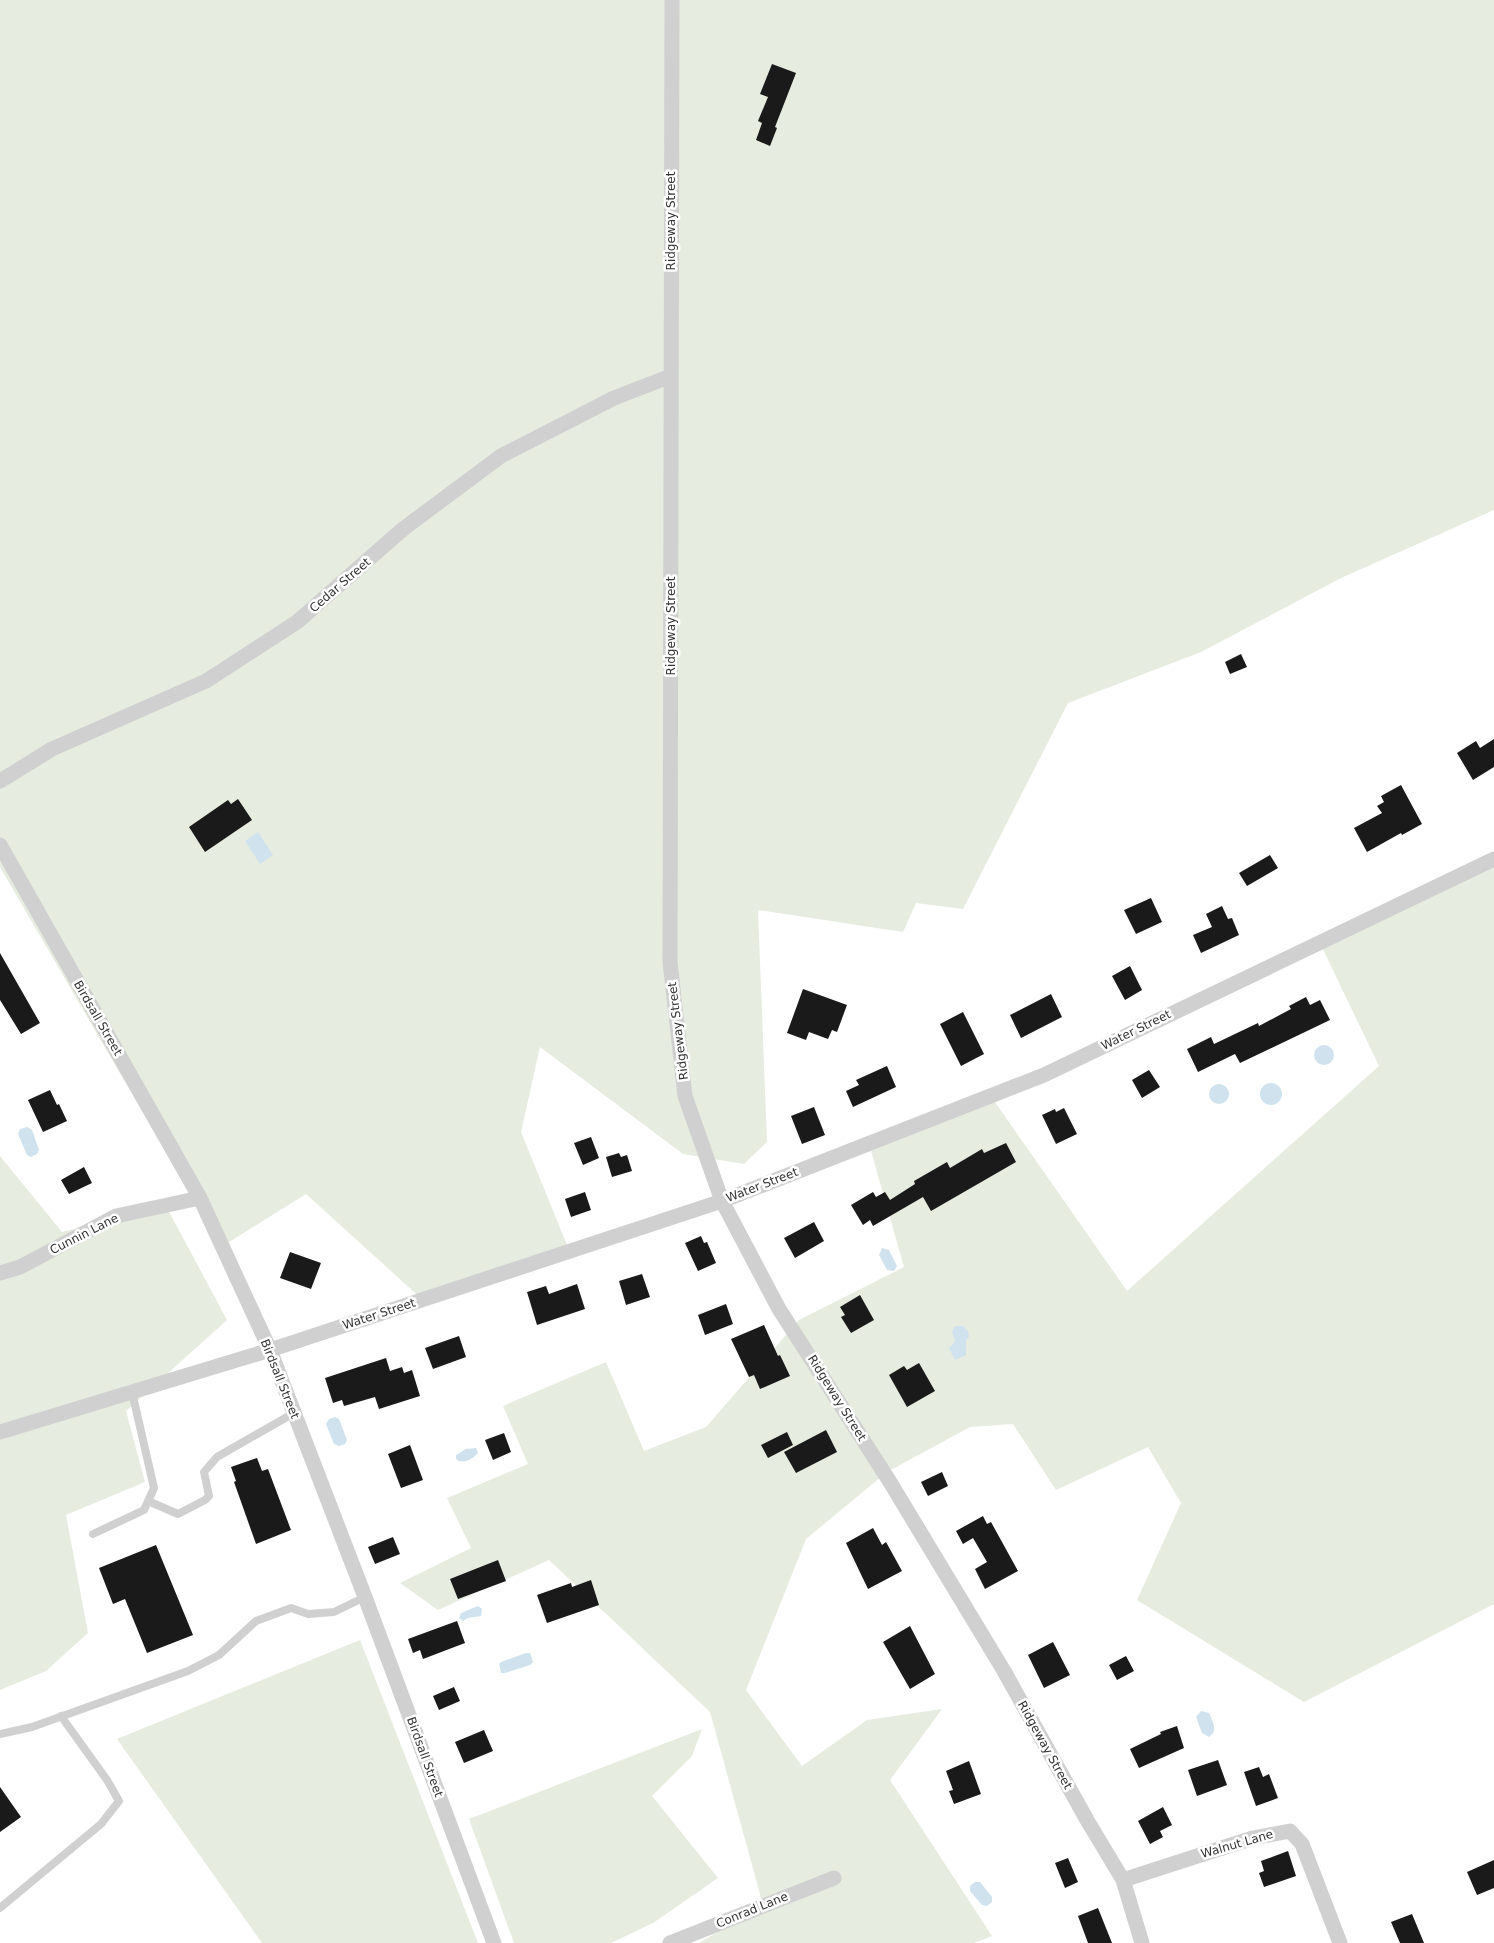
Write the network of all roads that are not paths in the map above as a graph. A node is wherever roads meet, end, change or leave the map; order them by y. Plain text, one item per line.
1 (672, 0) edge
2 (671, 376) junction
3 (0, 780) edge
4 (0, 846) edge
5 (1494, 859) edge
6 (200, 1198) junction
7 (722, 1201) junction
8 (0, 1273) edge
9 (270, 1350) junction
10 (132, 1392) junction
11 (294, 1412) junction
12 (0, 1432) edge
13 (148, 1502) junction
14 (94, 1534) dead end
15 (365, 1597) junction
16 (61, 1716) junction
17 (0, 1734) edge
18 (834, 1878) dead end
19 (1123, 1880) junction
20 (0, 1908) edge
21 (494, 1943) edge
22 (670, 1943) edge
23 (1142, 1943) edge
24 (1340, 1943) edge

1 - 2 street, Ridgeway Street
2 - 3 street, Cedar Street
2 - 7 street, Ridgeway Street
4 - 6 street, Birdsall Street
5 - 7 street, Water Street
6 - 8 street, Cunnin Lane
6 - 9 street, Birdsall Street
7 - 9 street, Water Street
7 - 19 street, Ridgeway Street
9 - 10 street, Water Street
9 - 11 street, Birdsall Street
10 - 12 street, Water Street
10 - 13 lane
11 - 13 lane
11 - 15 street, Birdsall Street
13 - 14 lane
15 - 16 lane
15 - 21 street, Birdsall Street
16 - 17 lane
16 - 20 lane
18 - 22 street, Conrad Lane
19 - 23 street, Ridgeway Street
19 - 24 street, Walnut Lane

